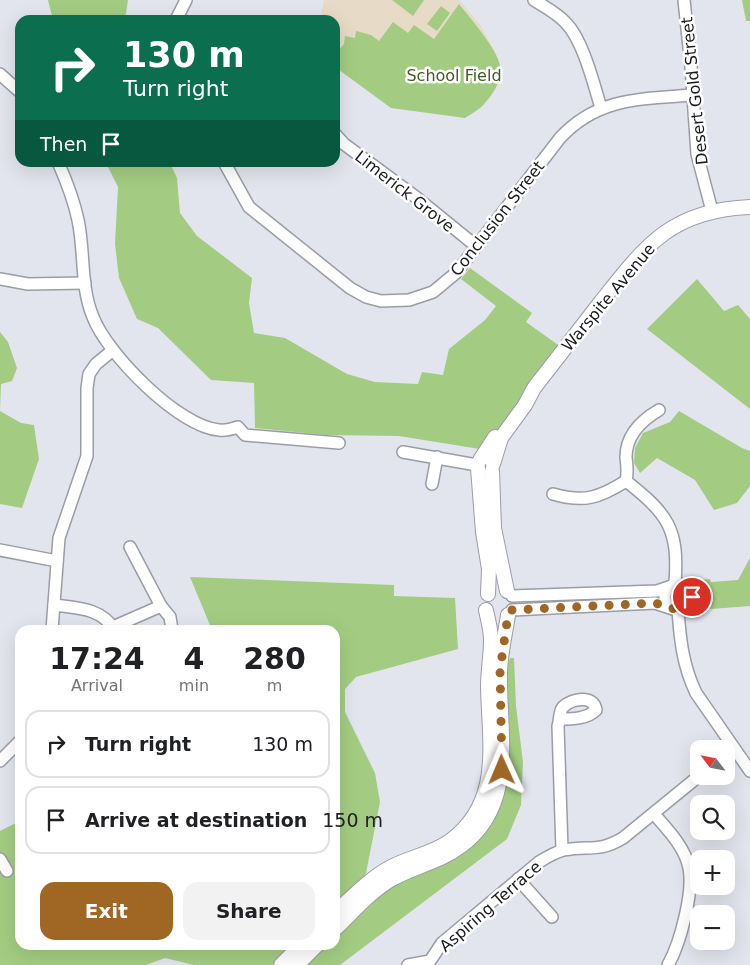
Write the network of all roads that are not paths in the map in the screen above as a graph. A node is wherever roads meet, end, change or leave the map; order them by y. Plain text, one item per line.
1 (186, 0) edge
2 (534, 0) edge
3 (684, 0) edge
4 (178, 15) edge
5 (0, 74) edge
6 (15, 88) edge
7 (693, 95) junction
8 (601, 108) junction
9 (340, 138) edge
10 (60, 167) edge
11 (227, 167) edge
12 (750, 206) edge
13 (712, 211) junction
14 (476, 246) junction
15 (0, 279) edge
16 (85, 283) junction
17 (113, 350) junction
18 (659, 410) dead end
19 (339, 443) dead end
20 (403, 452) dead end
21 (437, 457) junction
22 (484, 466) junction
23 (626, 481) junction
24 (432, 484) dead end
25 (553, 494) dead end
26 (130, 547) dead end
27 (0, 550) edge
28 (57, 561) junction
29 (672, 585) junction
30 (607, 593) junction
31 (488, 594) junction
32 (560, 594) junction
33 (510, 603) junction
34 (54, 605) junction
35 (607, 605) junction
36 (161, 606) junction
37 (560, 607) junction
38 (674, 609) junction
39 (486, 610) junction
40 (52, 625) edge
41 (111, 625) edge
42 (121, 625) edge
43 (171, 625) edge
44 (560, 719) dead end
45 (724, 740) edge
46 (15, 746) edge
47 (735, 756) edge
48 (0, 761) edge
49 (750, 771) edge
50 (690, 784) edge
51 (654, 814) junction
52 (562, 850) junction
53 (0, 859) edge
54 (7, 872) dead end
55 (518, 879) junction
56 (340, 908) edge
57 (552, 917) dead end
58 (340, 924) edge
59 (296, 950) edge
60 (312, 950) edge
61 (281, 965) edge
62 (296, 965) edge
63 (408, 965) edge
64 (668, 965) edge

1 - 4 street
2 - 8 street
3 - 7 street, Desert Gold Street
5 - 6 street
7 - 8 street, Conclusion Street
7 - 13 street, Desert Gold Street
8 - 14 street, Conclusion Street
9 - 14 street, Limerick Grove
10 - 16 street
11 - 14 street, Conclusion Street
12 - 13 main road, Warspite Avenue
13 - 22 main road, Warspite Avenue
15 - 16 street
16 - 17 street
17 - 19 street
17 - 28 street
18 - 23 street
20 - 21 street
21 - 22 street
21 - 24 street
22 - 31 main road
22 - 33 main road
23 - 25 street
23 - 29 street
26 - 36 street
27 - 28 street
28 - 34 street
29 - 30 street
29 - 38 street
29 - 38 street
30 - 32 street
30 - 35 street
31 - 33 main road
31 - 39 main road
32 - 33 street
32 - 37 street
33 - 37 street
33 - 39 main road
33 - 58 main road
34 - 40 street
34 - 41 street
35 - 37 street
35 - 38 street
36 - 42 street
36 - 43 street
38 - 45 street
39 - 56 main road
44 - 52 street
46 - 48 street
47 - 49 street
50 - 51 street, Aspiring Terrace
51 - 52 street, Aspiring Terrace
51 - 64 street
52 - 55 street, Aspiring Terrace
53 - 54 street
55 - 57 street
55 - 63 street, Aspiring Terrace
59 - 61 main road
60 - 62 main road

